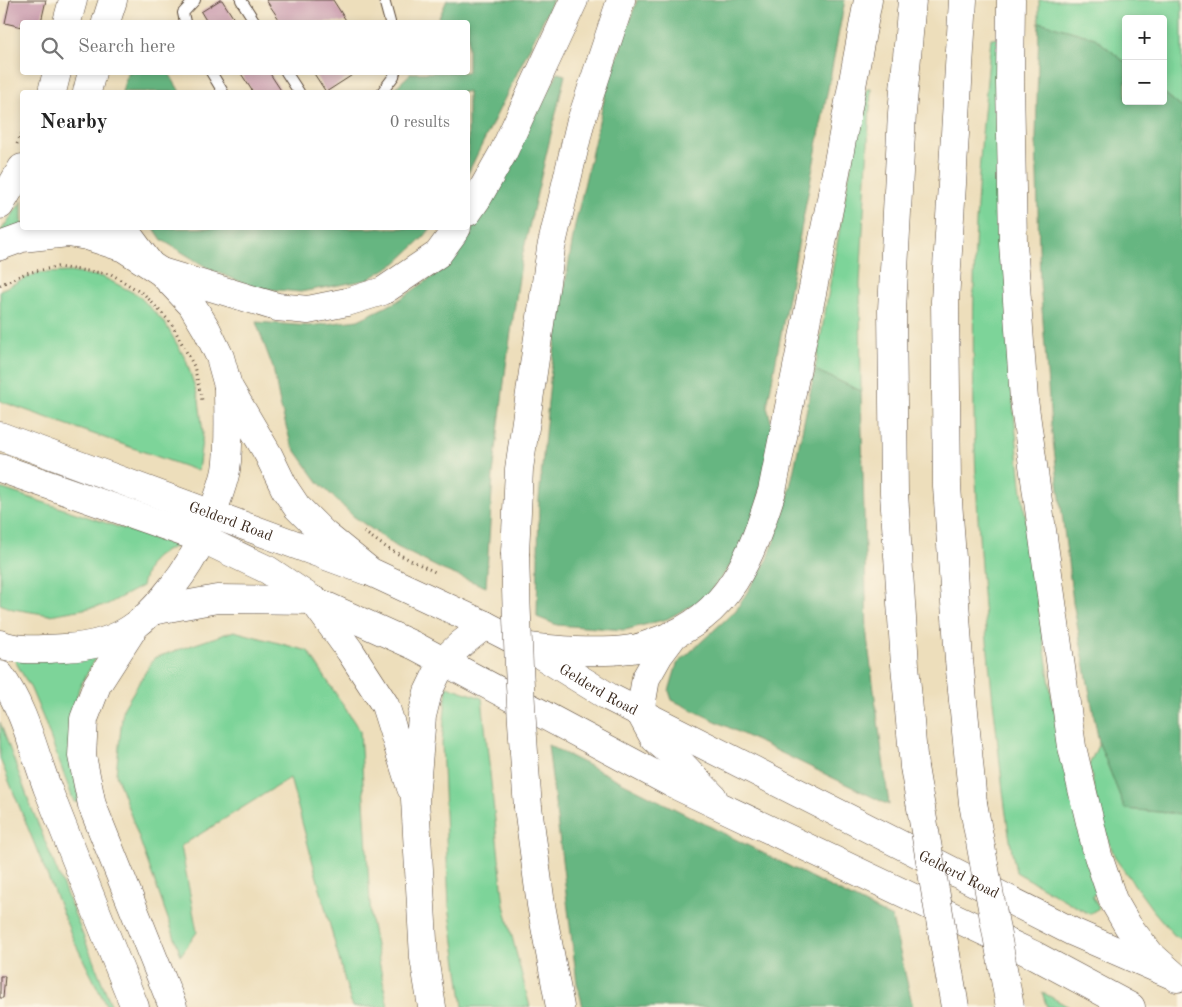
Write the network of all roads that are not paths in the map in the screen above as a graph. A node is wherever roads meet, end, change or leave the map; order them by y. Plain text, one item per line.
1 (72, 0) edge
2 (113, 0) edge
3 (195, 0) edge
4 (241, 0) edge
5 (384, 0) edge
6 (574, 0) edge
7 (621, 0) edge
8 (868, 0) edge
9 (912, 0) edge
10 (963, 0) edge
11 (1011, 0) edge
12 (67, 20) edge
13 (107, 20) edge
14 (185, 20) edge
15 (254, 20) edge
16 (389, 20) edge
17 (56, 75) edge
18 (91, 75) edge
19 (213, 75) edge
20 (288, 75) edge
21 (394, 75) edge
22 (52, 90) edge
23 (87, 90) edge
24 (223, 90) edge
25 (298, 90) edge
26 (384, 90) edge
27 (20, 171) edge
28 (0, 205) edge
29 (470, 209) edge
30 (125, 230) edge
31 (456, 230) edge
32 (0, 246) edge
33 (155, 268) junction
34 (228, 386) junction
35 (0, 436) edge
36 (0, 468) edge
37 (212, 514) junction
38 (203, 540) junction
39 (372, 572) junction
40 (313, 600) junction
41 (144, 619) junction
42 (485, 625) junction
43 (674, 635) junction
44 (0, 644) edge
45 (528, 647) junction
46 (443, 661) junction
47 (0, 674) edge
48 (640, 713) junction
49 (415, 798) junction
50 (726, 811) junction
51 (1180, 979) edge
52 (135, 1007) edge
53 (173, 1007) edge
54 (432, 1007) edge
55 (560, 1007) edge
56 (955, 1007) edge
57 (1010, 1007) edge
58 (1131, 1007) edge

1 - 12 main road
2 - 13 main road
3 - 14 lane
4 - 15 lane
5 - 16 lane
6 - 29 main road
7 - 55 main road, bridge
8 - 43 main road
9 - 56 main road, bridge
10 - 57 main road, bridge
11 - 51 main road
17 - 22 main road
18 - 23 main road
19 - 24 lane
20 - 25 lane
21 - 26 lane
27 - 28 main road
30 - 33 main road
31 - 33 main road
32 - 33 main road
33 - 34 main road
34 - 37 main road
34 - 39 main road
35 - 37 main road, Gelderd Road
36 - 38 main road, Gelderd Road
37 - 38 main road
37 - 39 main road, Gelderd Road
38 - 40 main road, Gelderd Road
38 - 41 main road
39 - 42 main road, Gelderd Road
40 - 41 main road, Gelderd Road
40 - 46 main road, Gelderd Road
40 - 49 main road
41 - 44 main road
41 - 53 main road
42 - 45 main road, Gelderd Road
42 - 46 main road
43 - 45 main road
43 - 48 main road
45 - 48 main road, Gelderd Road
46 - 49 main road
46 - 50 main road, Gelderd Road
47 - 52 main road
48 - 50 main road
48 - 51 main road, Gelderd Road
49 - 54 main road
50 - 58 main road, Gelderd Road

